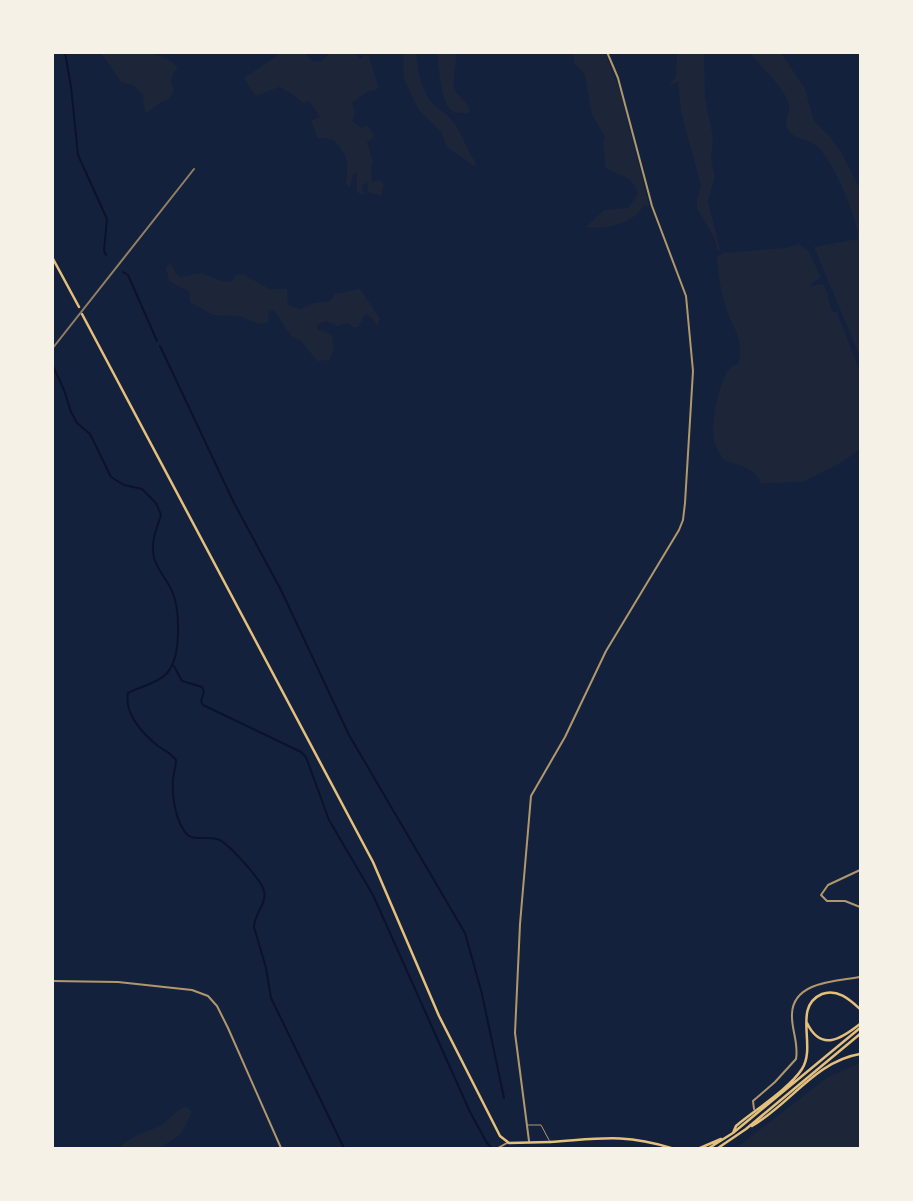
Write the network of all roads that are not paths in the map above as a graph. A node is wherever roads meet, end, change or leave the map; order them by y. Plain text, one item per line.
1 (607, 52) edge
2 (52, 257) edge
3 (79, 307) dead end
4 (82, 314) dead end
5 (860, 870) edge
6 (860, 908) edge
7 (860, 978) edge
8 (52, 981) edge
9 (859, 1007) edge
10 (806, 1018) junction
11 (860, 1026) edge
12 (860, 1034) edge
13 (860, 1054) edge
14 (755, 1110) junction
15 (528, 1125) junction
16 (747, 1129) junction
17 (733, 1133) junction
18 (724, 1139) junction
19 (550, 1142) junction
20 (507, 1143) junction
21 (529, 1143) junction
22 (653, 1143) junction
23 (281, 1149) edge
24 (498, 1149) edge
25 (530, 1149) edge
26 (659, 1149) edge
27 (671, 1149) edge
28 (700, 1149) edge
29 (709, 1149) edge
30 (719, 1149) edge

1 - 15 street
2 - 3 main road
4 - 20 main road
5 - 6 street
7 - 14 street
8 - 23 street
9 - 10 main road
10 - 11 main road
10 - 14 main road
11 - 17 main road
12 - 16 main road
13 - 16 main road
14 - 17 main road
15 - 19 lane
15 - 21 street
16 - 30 main road
17 - 18 main road
18 - 28 main road
18 - 29 main road
19 - 21 main road
19 - 22 main road
20 - 21 main road
20 - 24 street
21 - 25 main road
22 - 26 main road
22 - 27 main road

